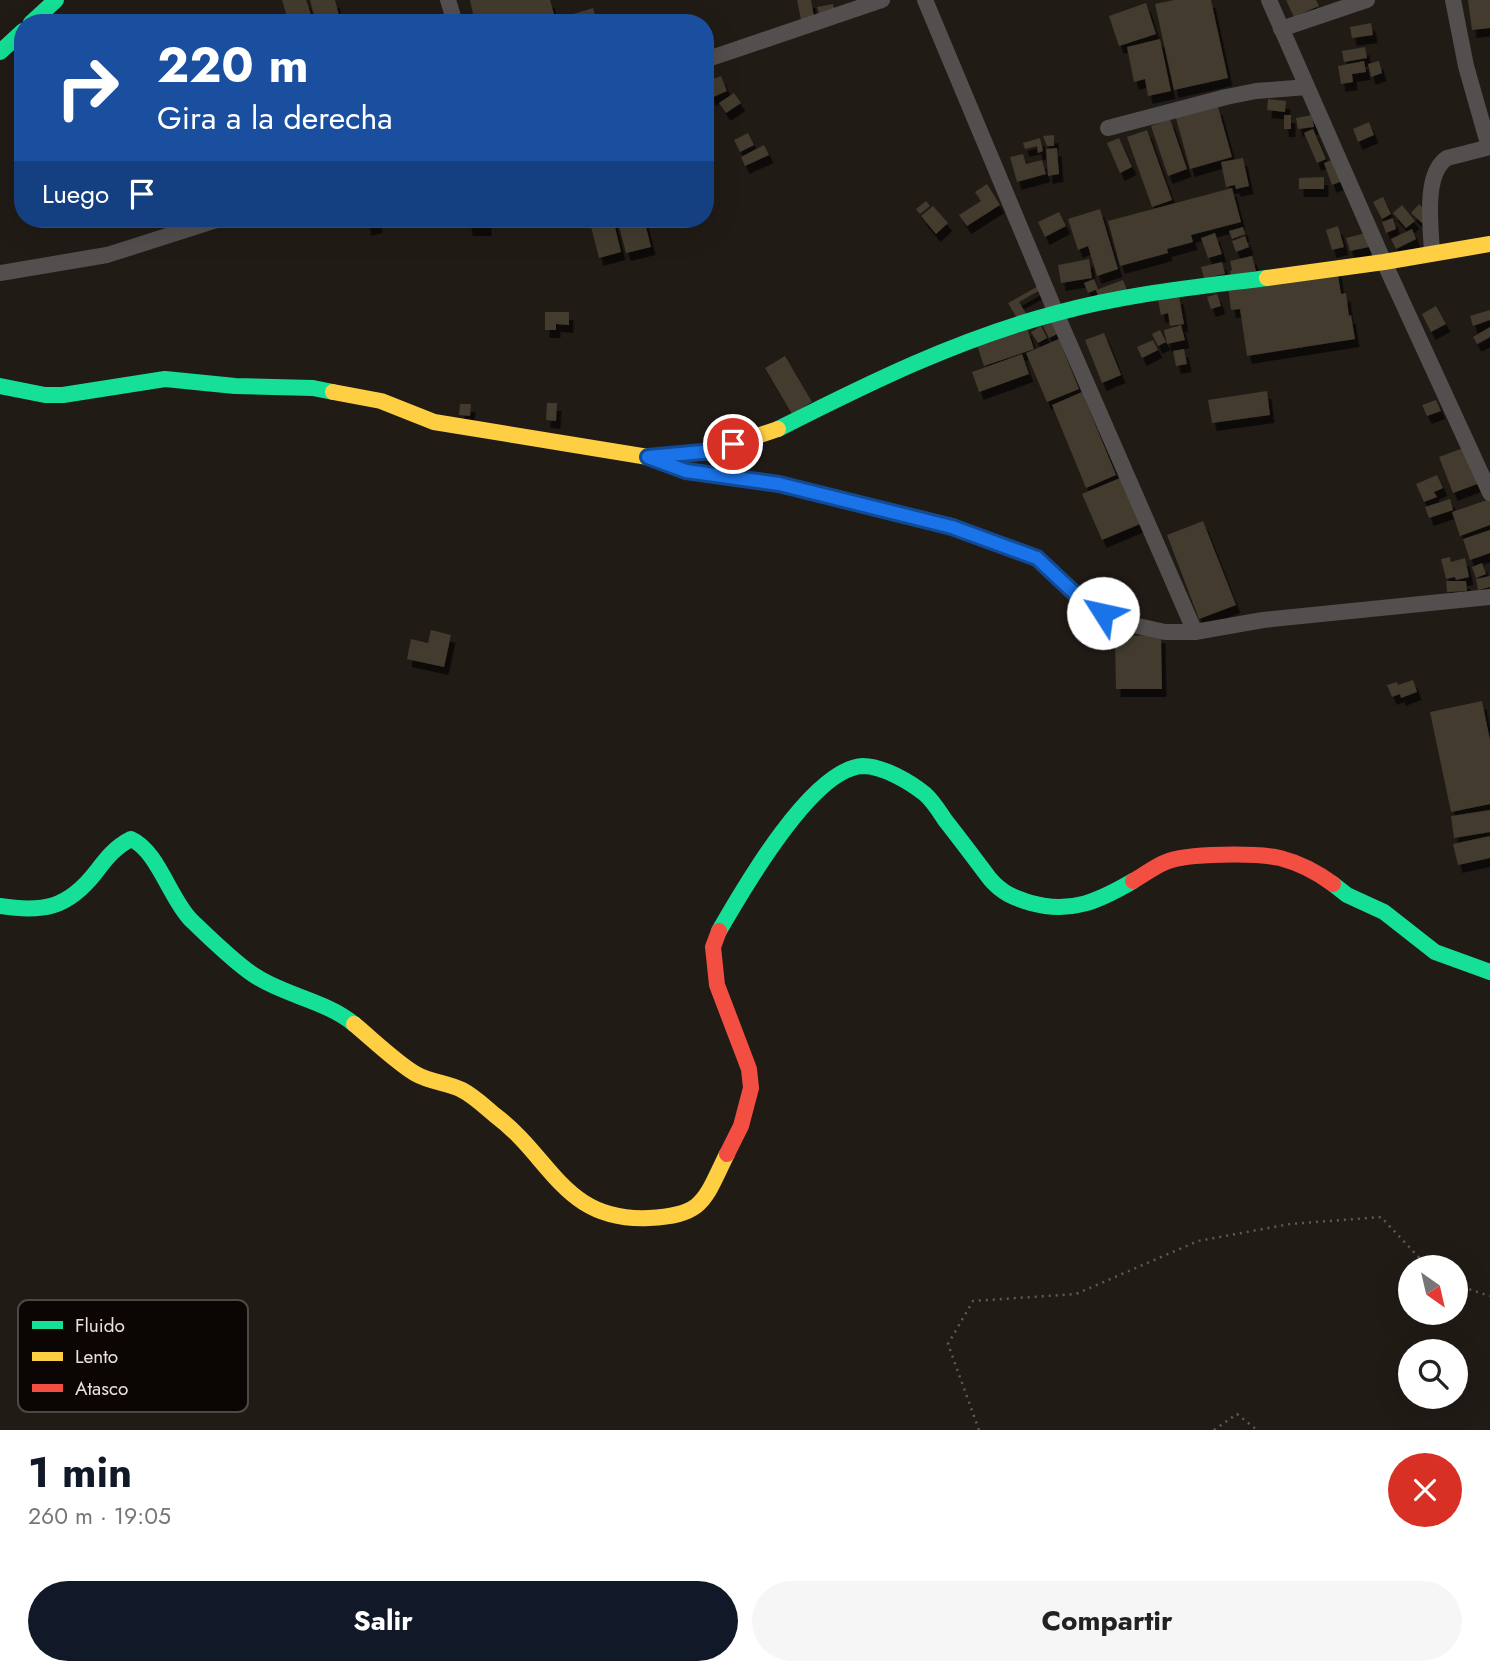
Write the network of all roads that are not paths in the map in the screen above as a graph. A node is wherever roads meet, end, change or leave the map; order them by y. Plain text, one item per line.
1 (882, 0) edge
2 (925, 0) edge
3 (1269, 0) edge
4 (1367, 0) edge
5 (1453, 0) edge
6 (58, 1) edge
7 (43, 14) edge
8 (1281, 29) junction
9 (14, 39) edge
10 (1, 51) edge
11 (714, 57) edge
12 (1307, 87) junction
13 (1108, 128) dead end
14 (1490, 147) edge
15 (191, 228) edge
16 (1490, 244) edge
17 (1432, 253) junction
18 (1384, 262) junction
19 (0, 272) edge
20 (1056, 313) junction
21 (0, 386) edge
22 (648, 457) junction
23 (1490, 493) edge
24 (1490, 597) edge
25 (1195, 632) junction
26 (0, 906) edge
27 (1490, 972) edge

1 - 11 street
2 - 20 street
3 - 8 street
4 - 8 street
5 - 14 street
6 - 7 street
8 - 12 street
9 - 10 street
12 - 13 street
12 - 18 street
14 - 17 street
15 - 19 street
16 - 17 street
17 - 18 street
18 - 20 street
18 - 23 street
20 - 22 street
20 - 25 street
21 - 22 street
22 - 25 street
24 - 25 street
26 - 27 street

